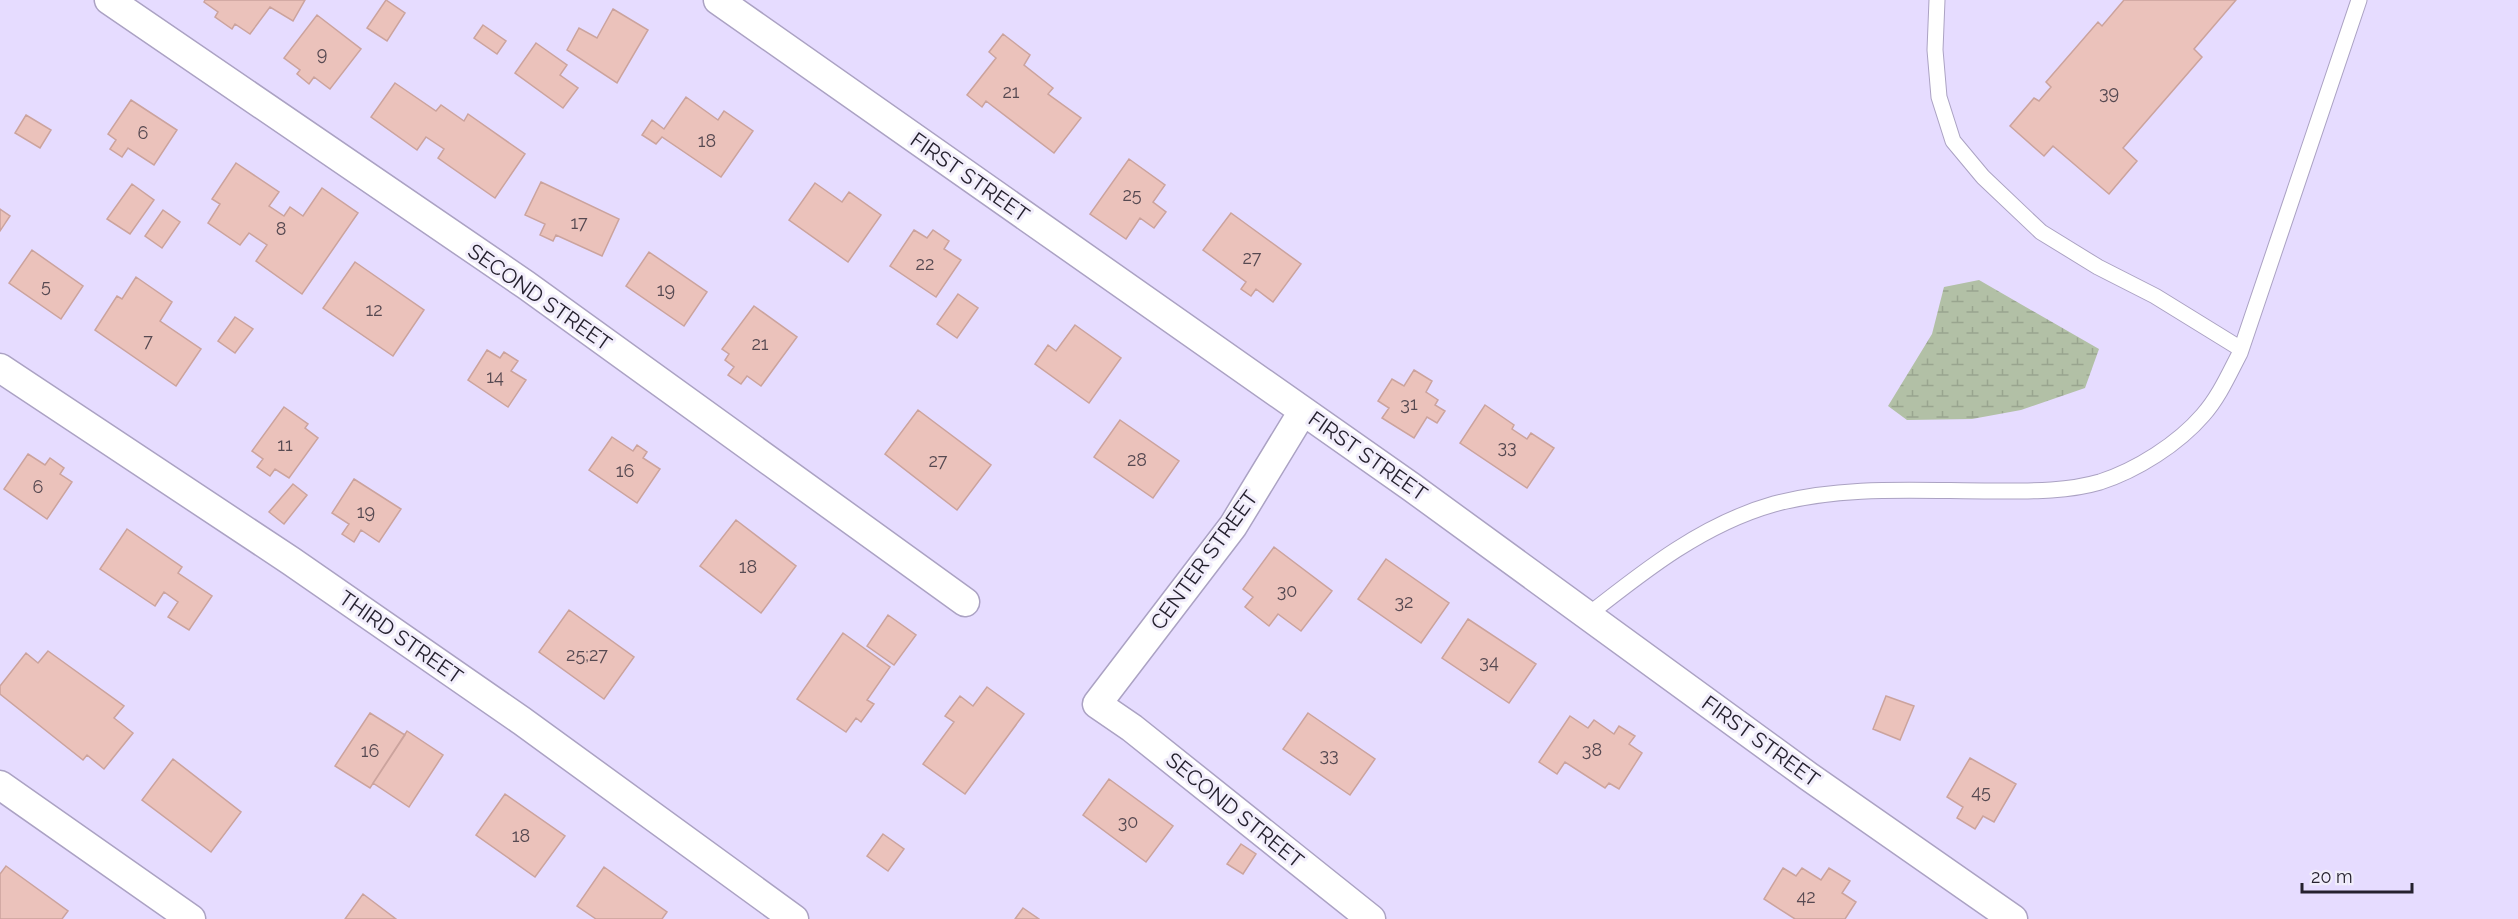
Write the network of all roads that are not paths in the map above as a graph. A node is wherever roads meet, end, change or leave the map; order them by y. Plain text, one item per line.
1 (109, 0) edge
2 (718, 0) edge
3 (1937, 0) edge
4 (2359, 0) edge
5 (2241, 349) junction
6 (0, 368) edge
7 (1303, 411) junction
8 (965, 602) dead end
9 (1588, 615) junction
10 (1097, 704) joint
11 (0, 785) edge
12 (192, 919) edge
13 (794, 919) edge
14 (1371, 919) edge
15 (2013, 919) edge

1 - 8 street, SECOND STREET
2 - 7 street, FIRST STREET
3 - 5 lane
4 - 5 lane
5 - 9 lane
6 - 13 street, THIRD STREET
7 - 9 street, FIRST STREET
7 - 10 street, CENTER STREET
9 - 15 street, FIRST STREET
10 - 14 street, SECOND STREET
11 - 12 street

